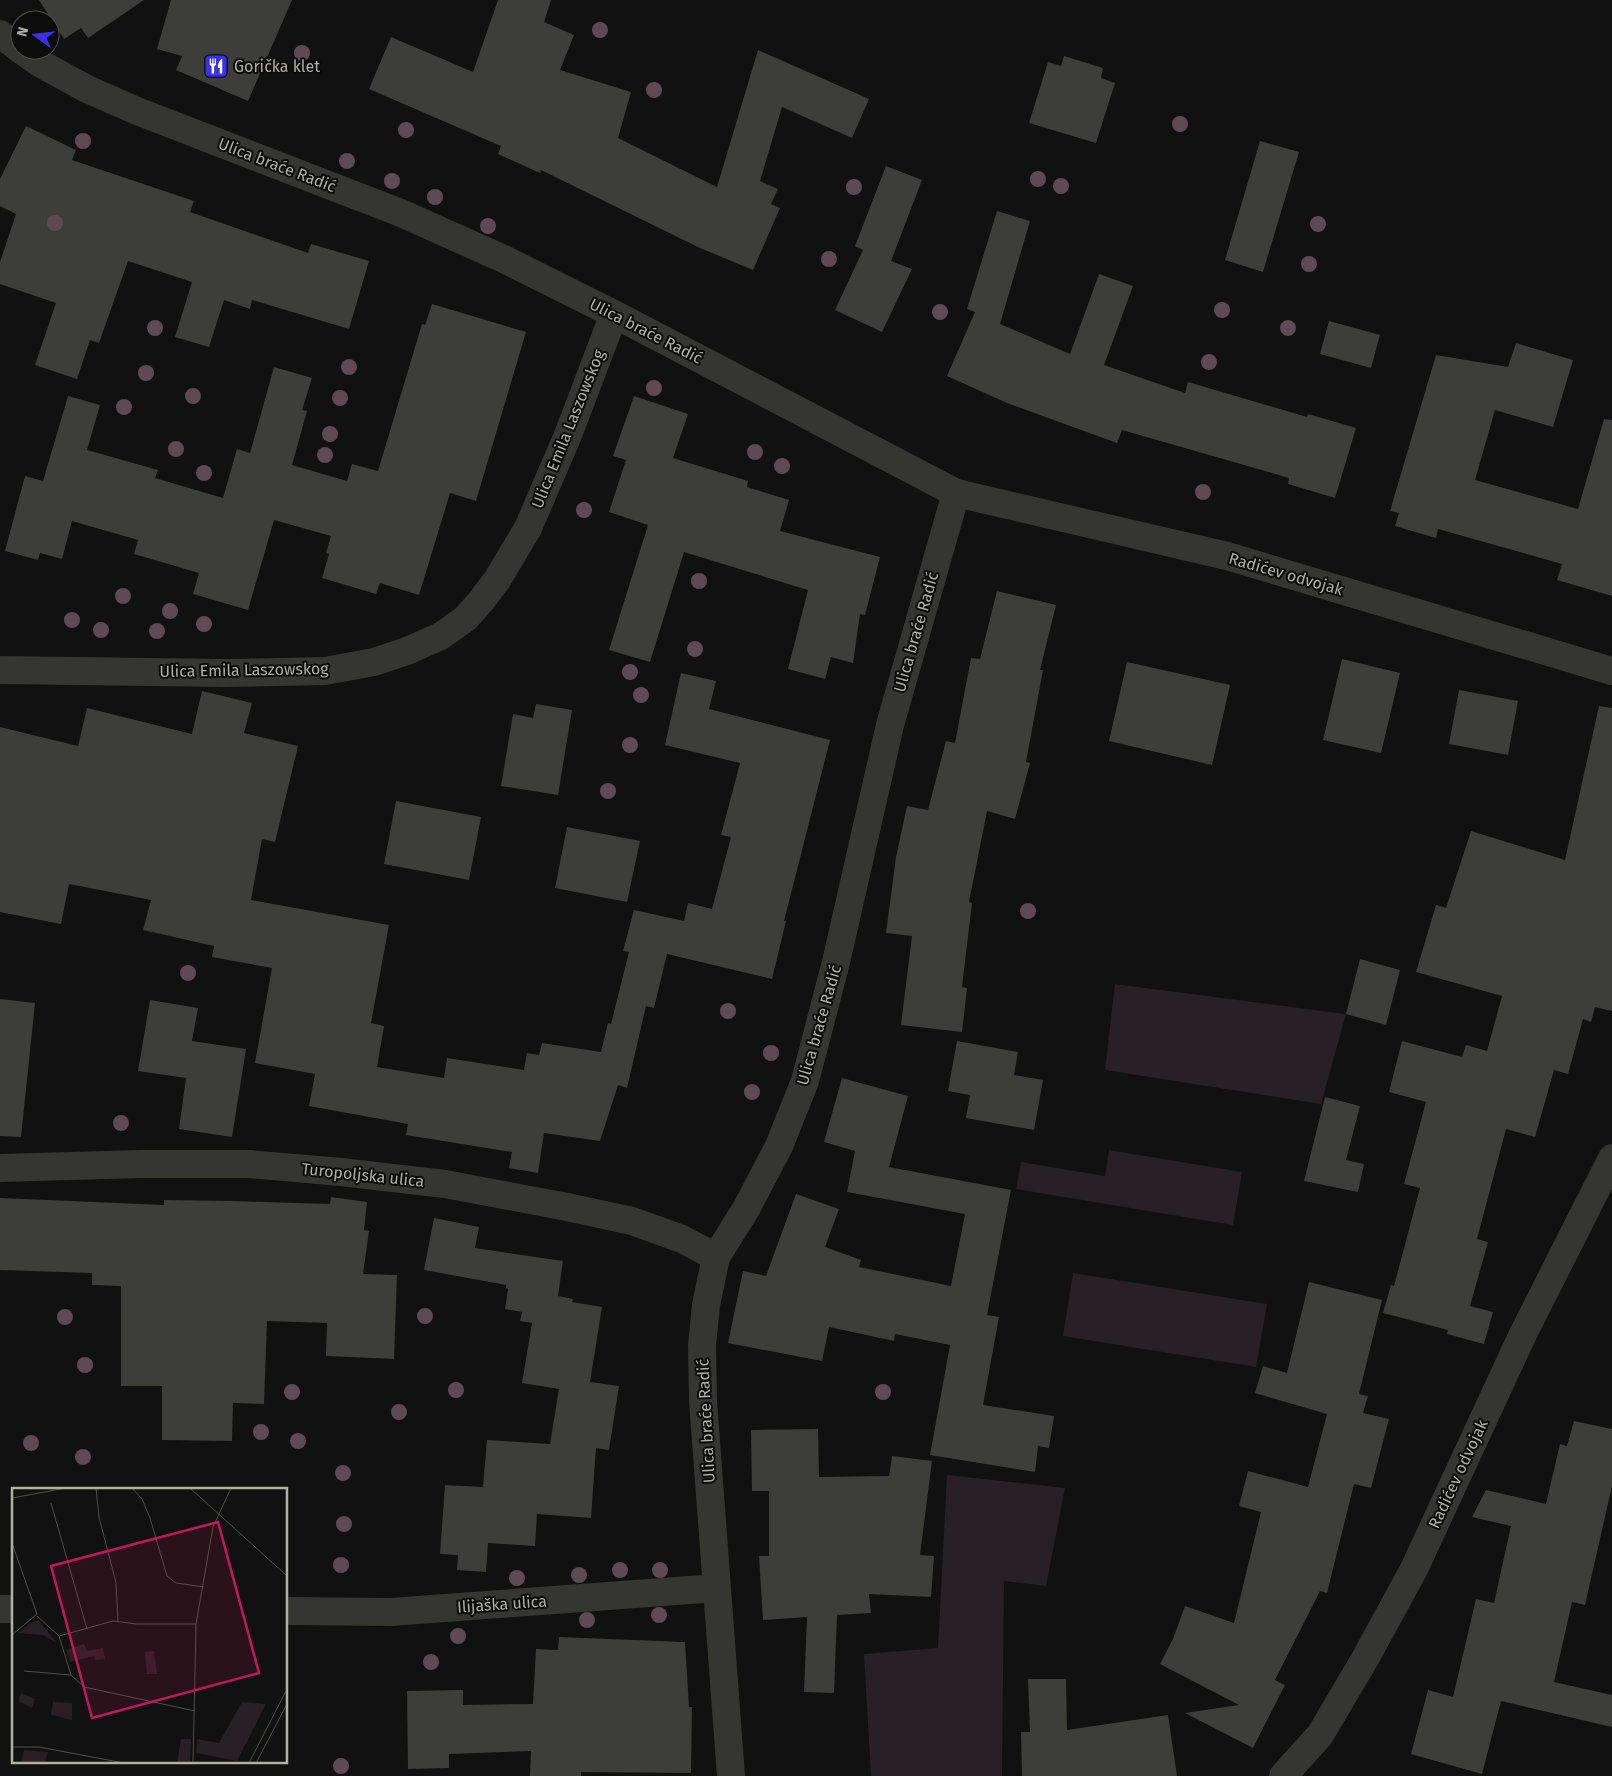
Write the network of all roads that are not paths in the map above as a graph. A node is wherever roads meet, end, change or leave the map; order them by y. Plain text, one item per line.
1 (0, 34) edge
2 (10, 42) edge
3 (35, 60) edge
4 (614, 314) junction
5 (956, 493) junction
6 (0, 670) edge
7 (1612, 671) edge
8 (1612, 1158) edge
9 (0, 1168) edge
10 (716, 1257) junction
11 (717, 1588) junction
12 (288, 1611) edge
13 (731, 1776) edge
14 (1283, 1776) edge

1 - 2 street, Ulica braće Radić
3 - 4 street, Ulica braće Radić
4 - 5 street, Ulica braće Radić
4 - 6 street, Ulica Emila Laszowskog
5 - 7 street, Radićev odvojak
5 - 10 street, Ulica braće Radić
8 - 14 street, Radićev odvojak
9 - 10 street, Turopoljska ulica
10 - 11 street, Ulica braće Radić
11 - 12 street, Ilijaška ulica
11 - 13 street, Ulica braće Radić

